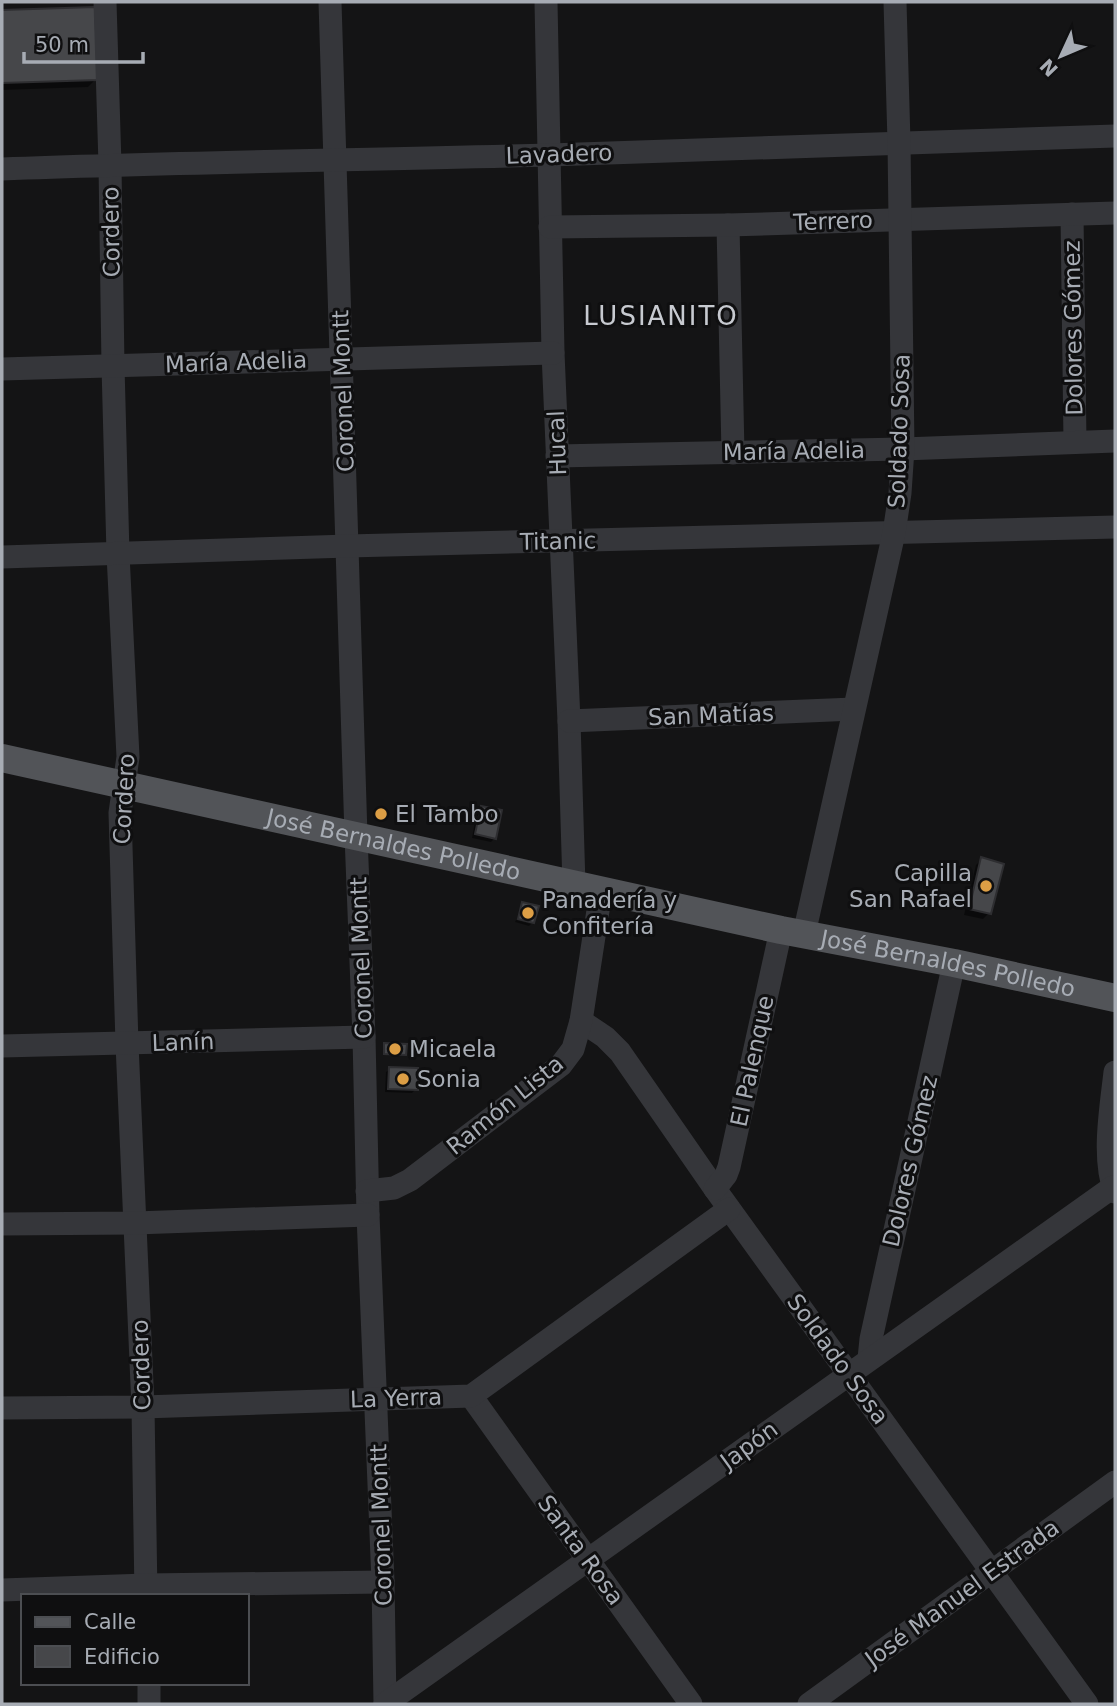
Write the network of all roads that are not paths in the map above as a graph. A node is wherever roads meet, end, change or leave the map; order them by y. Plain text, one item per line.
1 (105, 2) edge
2 (330, 2) edge
3 (546, 2) edge
4 (895, 2) edge
5 (1115, 136) edge
6 (899, 142) junction
7 (549, 155) junction
8 (335, 159) junction
9 (110, 165) junction
10 (2, 169) edge
11 (1115, 213) edge
12 (1072, 214) junction
13 (901, 219) junction
14 (728, 225) junction
15 (550, 228) junction
16 (553, 353) junction
17 (341, 360) junction
18 (113, 366) junction
19 (2, 369) edge
20 (1115, 441) edge
21 (1075, 442) junction
22 (903, 449) junction
23 (733, 453) junction
24 (557, 456) junction
25 (1115, 527) edge
26 (894, 533) junction
27 (561, 541) junction
28 (348, 546) junction
29 (118, 554) junction
30 (2, 557) edge
31 (854, 709) junction
32 (569, 721) junction
33 (2, 758) edge
34 (124, 786) junction
35 (356, 836) junction
36 (574, 885) junction
37 (601, 891) junction
38 (792, 932) junction
39 (954, 963) junction
40 (1115, 998) edge
41 (581, 1021) junction
42 (364, 1037) junction
43 (127, 1044) junction
44 (2, 1046) edge
45 (1115, 1072) edge
46 (715, 1189) junction
47 (1114, 1189) edge
48 (367, 1191) junction
49 (729, 1209) junction
50 (368, 1215) junction
51 (135, 1223) junction
52 (2, 1224) edge
53 (869, 1359) junction
54 (848, 1374) junction
55 (471, 1396) junction
56 (376, 1399) junction
57 (142, 1407) junction
58 (2, 1408) edge
59 (1115, 1482) edge
60 (588, 1560) junction
61 (993, 1571) junction
62 (383, 1582) junction
63 (2, 1590) edge
64 (146, 1591) edge
65 (149, 1685) edge
66 (149, 1704) edge
67 (385, 1704) edge
68 (691, 1704) edge
69 (809, 1704) edge
70 (1087, 1704) edge

1 - 9 street, Cordero
2 - 8 street, Coronel Montt
3 - 7 street, Hucal
4 - 6 street, Soldado Sosa
5 - 6 street, Lavadero
6 - 7 street, Lavadero
6 - 13 street, Soldado Sosa
7 - 8 street, Lavadero
7 - 15 street, Hucal
8 - 9 street, Lavadero
8 - 17 street, Coronel Montt
9 - 10 street, Lavadero
9 - 18 street, Cordero
11 - 12 street, Terrero
12 - 13 street, Terrero
12 - 21 street, Dolores Gómez
13 - 14 street, Terrero
13 - 22 street, Soldado Sosa
14 - 15 street, Terrero
14 - 23 street
15 - 16 street, Hucal
16 - 17 street, María Adelia
16 - 24 street, Hucal
17 - 18 street, María Adelia
17 - 28 street, Coronel Montt
18 - 19 street, María Adelia
18 - 29 street, Cordero
20 - 21 street, María Adelia
21 - 22 street, María Adelia
22 - 23 street, María Adelia
22 - 26 street, Soldado Sosa
23 - 24 street, María Adelia
24 - 27 street, Hucal
25 - 26 street, Titanic
26 - 27 street, Titanic
26 - 31 street, Soldado Sosa
27 - 28 street, Titanic
27 - 32 street, Hucal
28 - 29 street, Titanic
28 - 35 street, Coronel Montt
29 - 30 street, Titanic
29 - 34 street, Cordero
31 - 32 street, San Matías
31 - 38 street, Soldado Sosa
32 - 36 street, Hucal
33 - 34 main road, José Bernaldes Polledo
34 - 35 main road, José Bernaldes Polledo
34 - 43 street, Cordero
35 - 36 main road, José Bernaldes Polledo
35 - 42 street, Coronel Montt
36 - 37 main road, José Bernaldes Polledo
37 - 38 main road, José Bernaldes Polledo
37 - 41 street, Ramón Lista
38 - 39 main road, José Bernaldes Polledo
38 - 46 street, El Palenque
39 - 40 main road, José Bernaldes Polledo
39 - 53 street, Dolores Gómez
41 - 46 street, Soldado Sosa
41 - 48 street, Ramón Lista
42 - 43 street, Lanín
42 - 48 street, Coronel Montt
43 - 44 street, Lanín
43 - 51 street, Cordero
45 - 47 street
46 - 49 street, Soldado Sosa
47 - 53 street, Japón
48 - 50 street, Coronel Montt
49 - 54 street, Soldado Sosa
49 - 55 street, La Yerra
50 - 51 street
50 - 56 street, Coronel Montt
51 - 52 street
51 - 57 street, Cordero
53 - 54 street, Japón
54 - 60 street, Japón
54 - 61 street, Soldado Sosa
55 - 56 street, La Yerra
55 - 60 street, Santa Rosa
56 - 57 street, La Yerra
56 - 62 street, Coronel Montt
57 - 58 street, La Yerra
57 - 64 street, Cordero
59 - 61 street, José Manuel Estrada
60 - 67 street, Japón
60 - 68 street, Santa Rosa
61 - 69 street, José Manuel Estrada
61 - 70 street, Soldado Sosa
62 - 64 street
62 - 67 street, Coronel Montt
63 - 64 street
65 - 66 street

